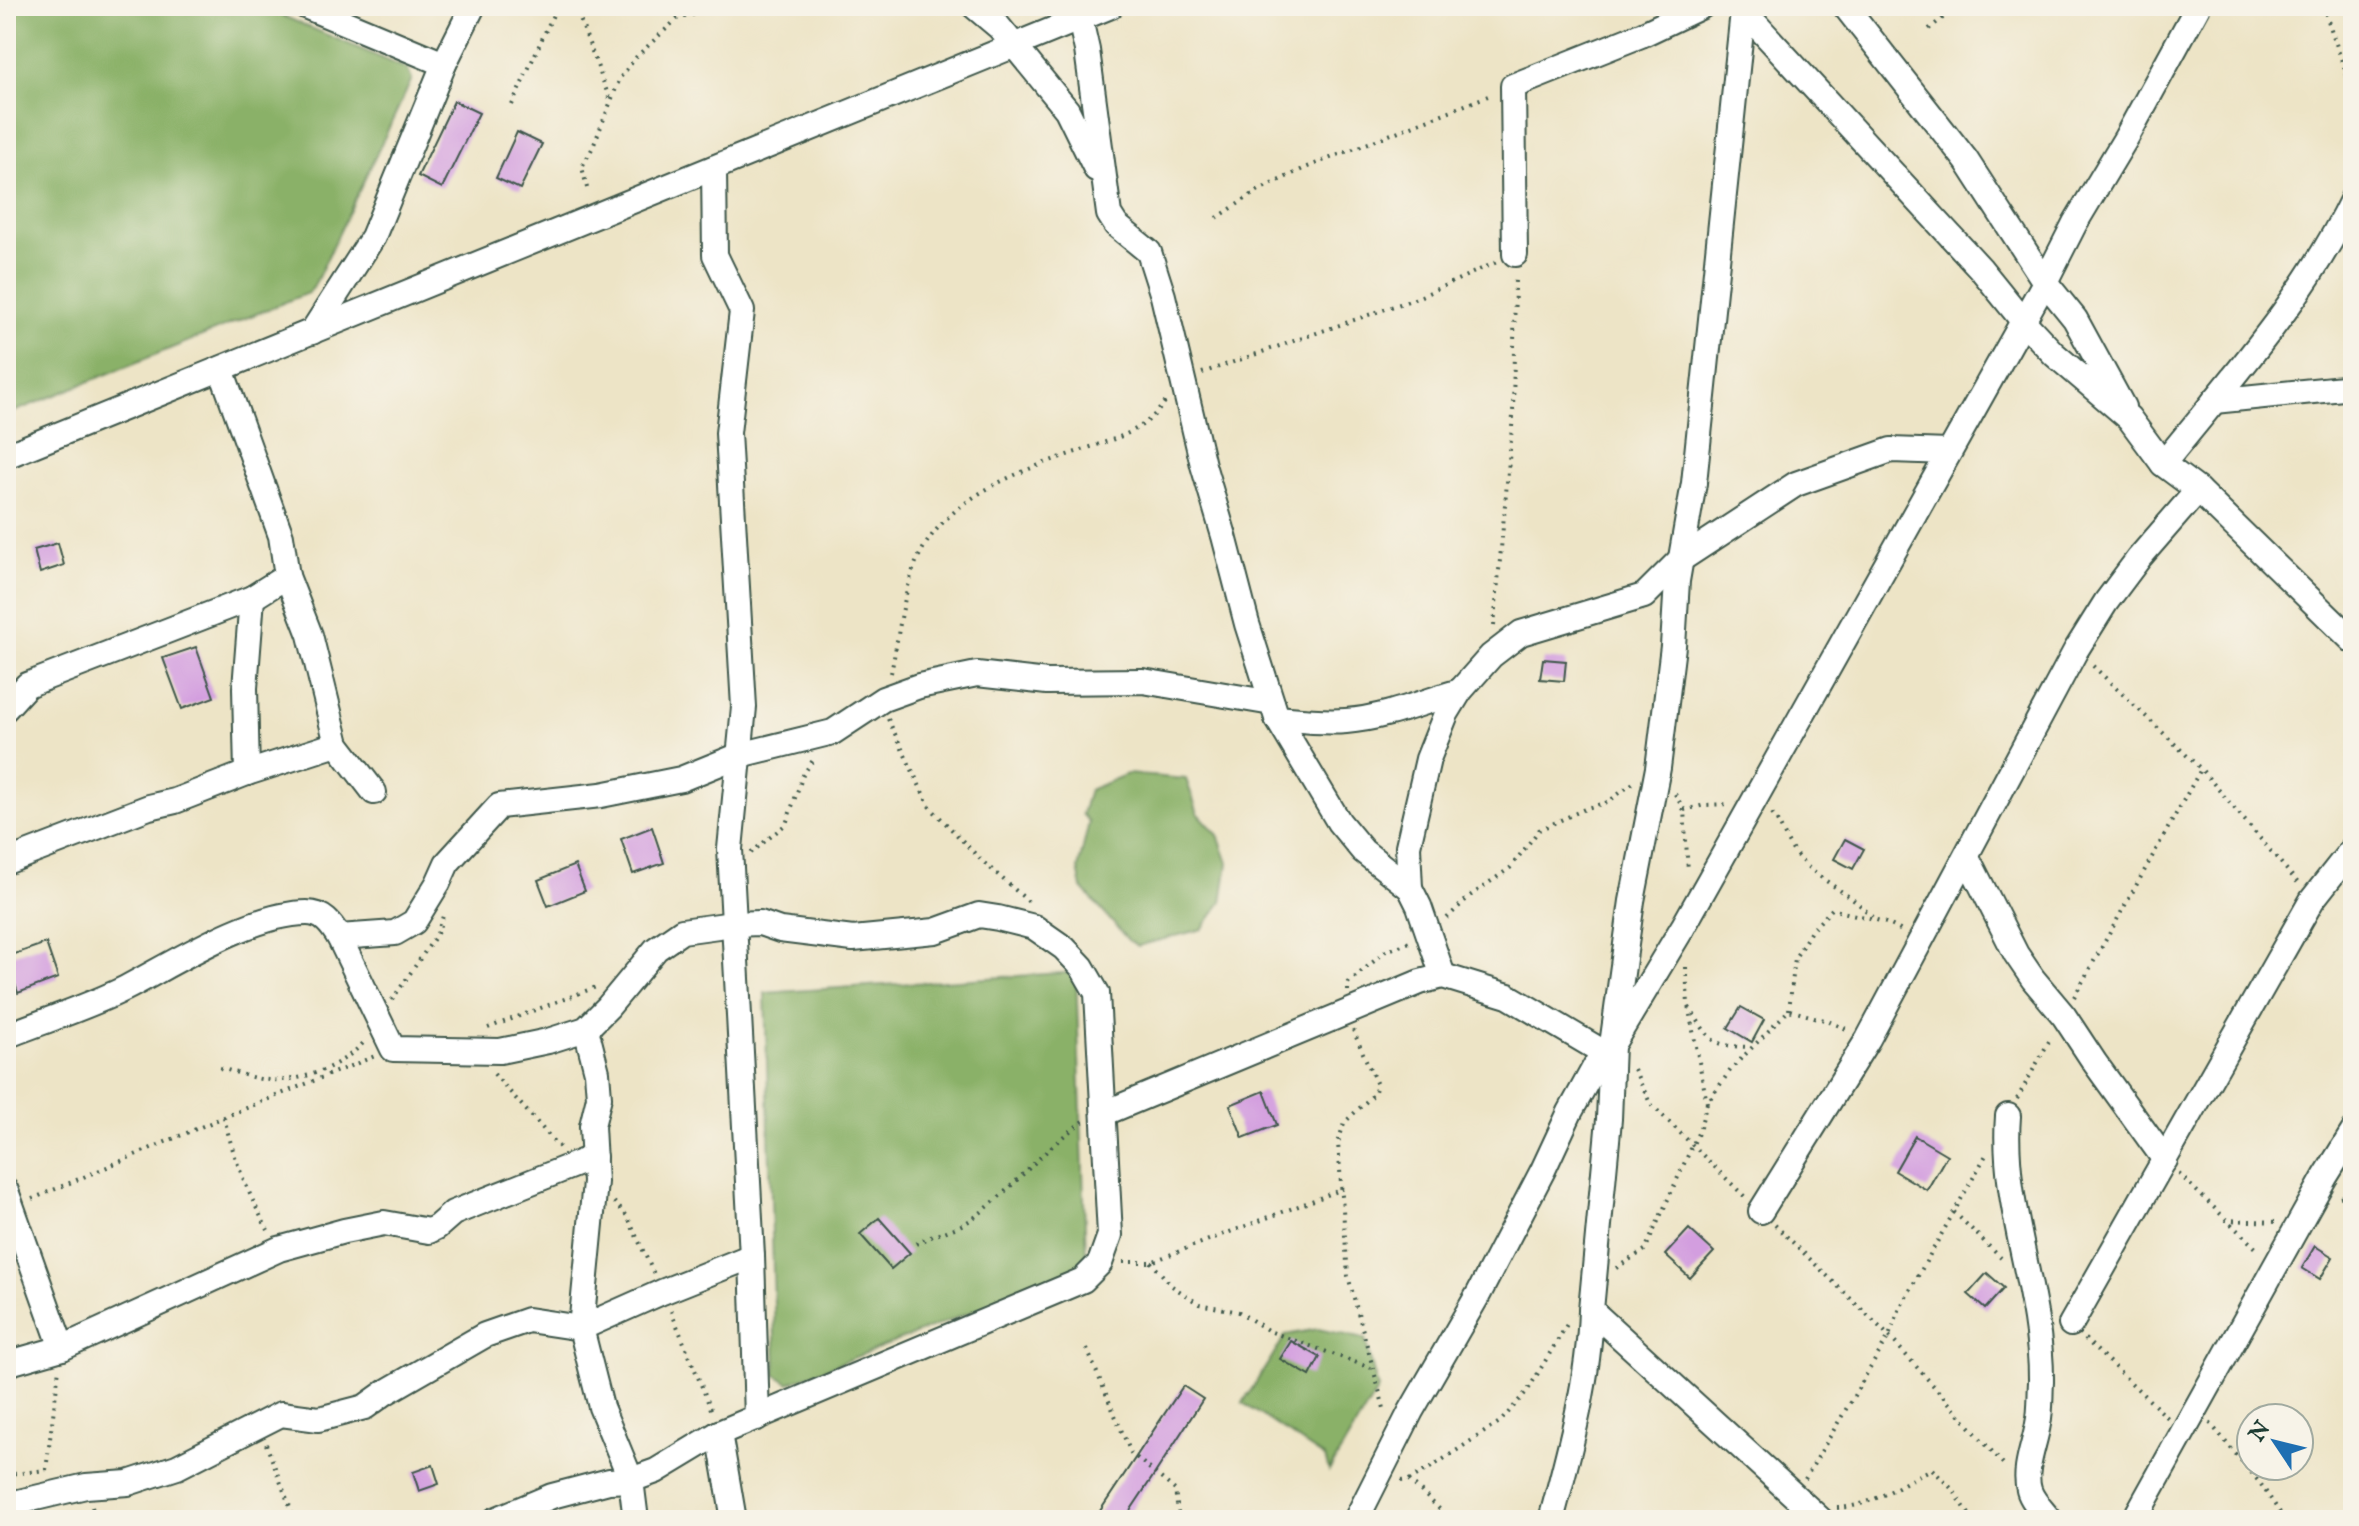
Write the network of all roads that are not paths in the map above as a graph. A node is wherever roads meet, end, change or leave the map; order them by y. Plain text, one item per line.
1 (305, 6) edge
2 (473, 6) edge
3 (974, 6) edge
4 (1111, 6) edge
5 (1702, 6) edge
6 (1845, 6) edge
7 (2198, 6) edge
8 (1741, 9) edge
9 (1079, 12) edge
10 (1014, 45) junction
11 (444, 64) junction
12 (714, 168) junction
13 (1104, 185) junction
14 (2353, 198) edge
15 (1515, 254) road end
16 (2045, 282) junction
17 (2023, 321) junction
18 (312, 332) junction
19 (221, 369) junction
20 (2353, 387) edge
21 (2214, 401) junction
22 (2129, 418) junction
23 (1949, 452) junction
24 (6, 456) edge
25 (2163, 464) junction
26 (2198, 490) junction
27 (1680, 560) junction
28 (287, 576) junction
29 (252, 598) junction
30 (2353, 641) edge
31 (1460, 691) junction
32 (6, 708) edge
33 (1275, 710) junction
34 (337, 744) junction
35 (740, 755) junction
36 (247, 773) junction
37 (374, 792) dead end
38 (2353, 848) edge
39 (1967, 857) junction
40 (6, 862) edge
41 (1410, 888) junction
42 (733, 924) junction
43 (339, 937) junction
44 (1443, 976) junction
45 (586, 1029) junction
46 (6, 1036) edge
47 (1608, 1049) junction
48 (1105, 1113) junction
49 (2008, 1116) dead end
50 (2353, 1132) edge
51 (594, 1157) junction
52 (2165, 1160) junction
53 (9, 1199) edge
54 (1761, 1211) road end
55 (752, 1256) junction
56 (1580, 1315) junction
57 (2071, 1324) dead end
58 (581, 1328) junction
59 (62, 1348) junction
60 (6, 1364) edge
61 (757, 1418) junction
62 (719, 1433) junction
63 (631, 1480) junction
64 (6, 1505) edge
65 (495, 1520) edge
66 (636, 1520) edge
67 (734, 1520) edge
68 (1356, 1520) edge
69 (1551, 1520) edge
70 (1821, 1520) edge
71 (2050, 1520) edge
72 (2134, 1520) edge

1 - 11 street
2 - 11 street
3 - 10 street
4 - 9 street
5 - 15 street
6 - 16 street
7 - 16 street
8 - 17 street
8 - 27 street
9 - 10 street
9 - 13 street
10 - 12 street
10 - 13 street
11 - 18 street
12 - 18 street
12 - 35 street
13 - 33 street
14 - 21 street
16 - 17 street
16 - 22 street
17 - 22 street
17 - 23 street
18 - 19 street
19 - 24 street
19 - 28 street
20 - 21 street
21 - 25 street
22 - 25 street
23 - 27 street
23 - 47 street
25 - 26 street
26 - 30 street
26 - 39 street
27 - 31 street
27 - 47 street
28 - 29 street
28 - 34 street
29 - 32 street
29 - 36 street
31 - 33 street
31 - 41 street
33 - 35 street
33 - 41 street
34 - 36 street
34 - 37 street
35 - 42 street
35 - 43 street
36 - 40 street
38 - 52 street
39 - 52 street
39 - 54 street
41 - 44 street
42 - 45 street
42 - 48 street
42 - 55 street
43 - 45 street
43 - 46 street
44 - 47 street
44 - 48 street
45 - 51 street
47 - 56 street
47 - 68 street
48 - 61 street
49 - 71 street
50 - 72 street
51 - 58 street
51 - 59 street
52 - 57 street
53 - 59 street
55 - 58 street
55 - 61 street
56 - 69 street
56 - 70 street
58 - 63 street
58 - 64 street
59 - 60 street
61 - 62 street
62 - 63 street
62 - 67 street
63 - 65 street
63 - 66 street

